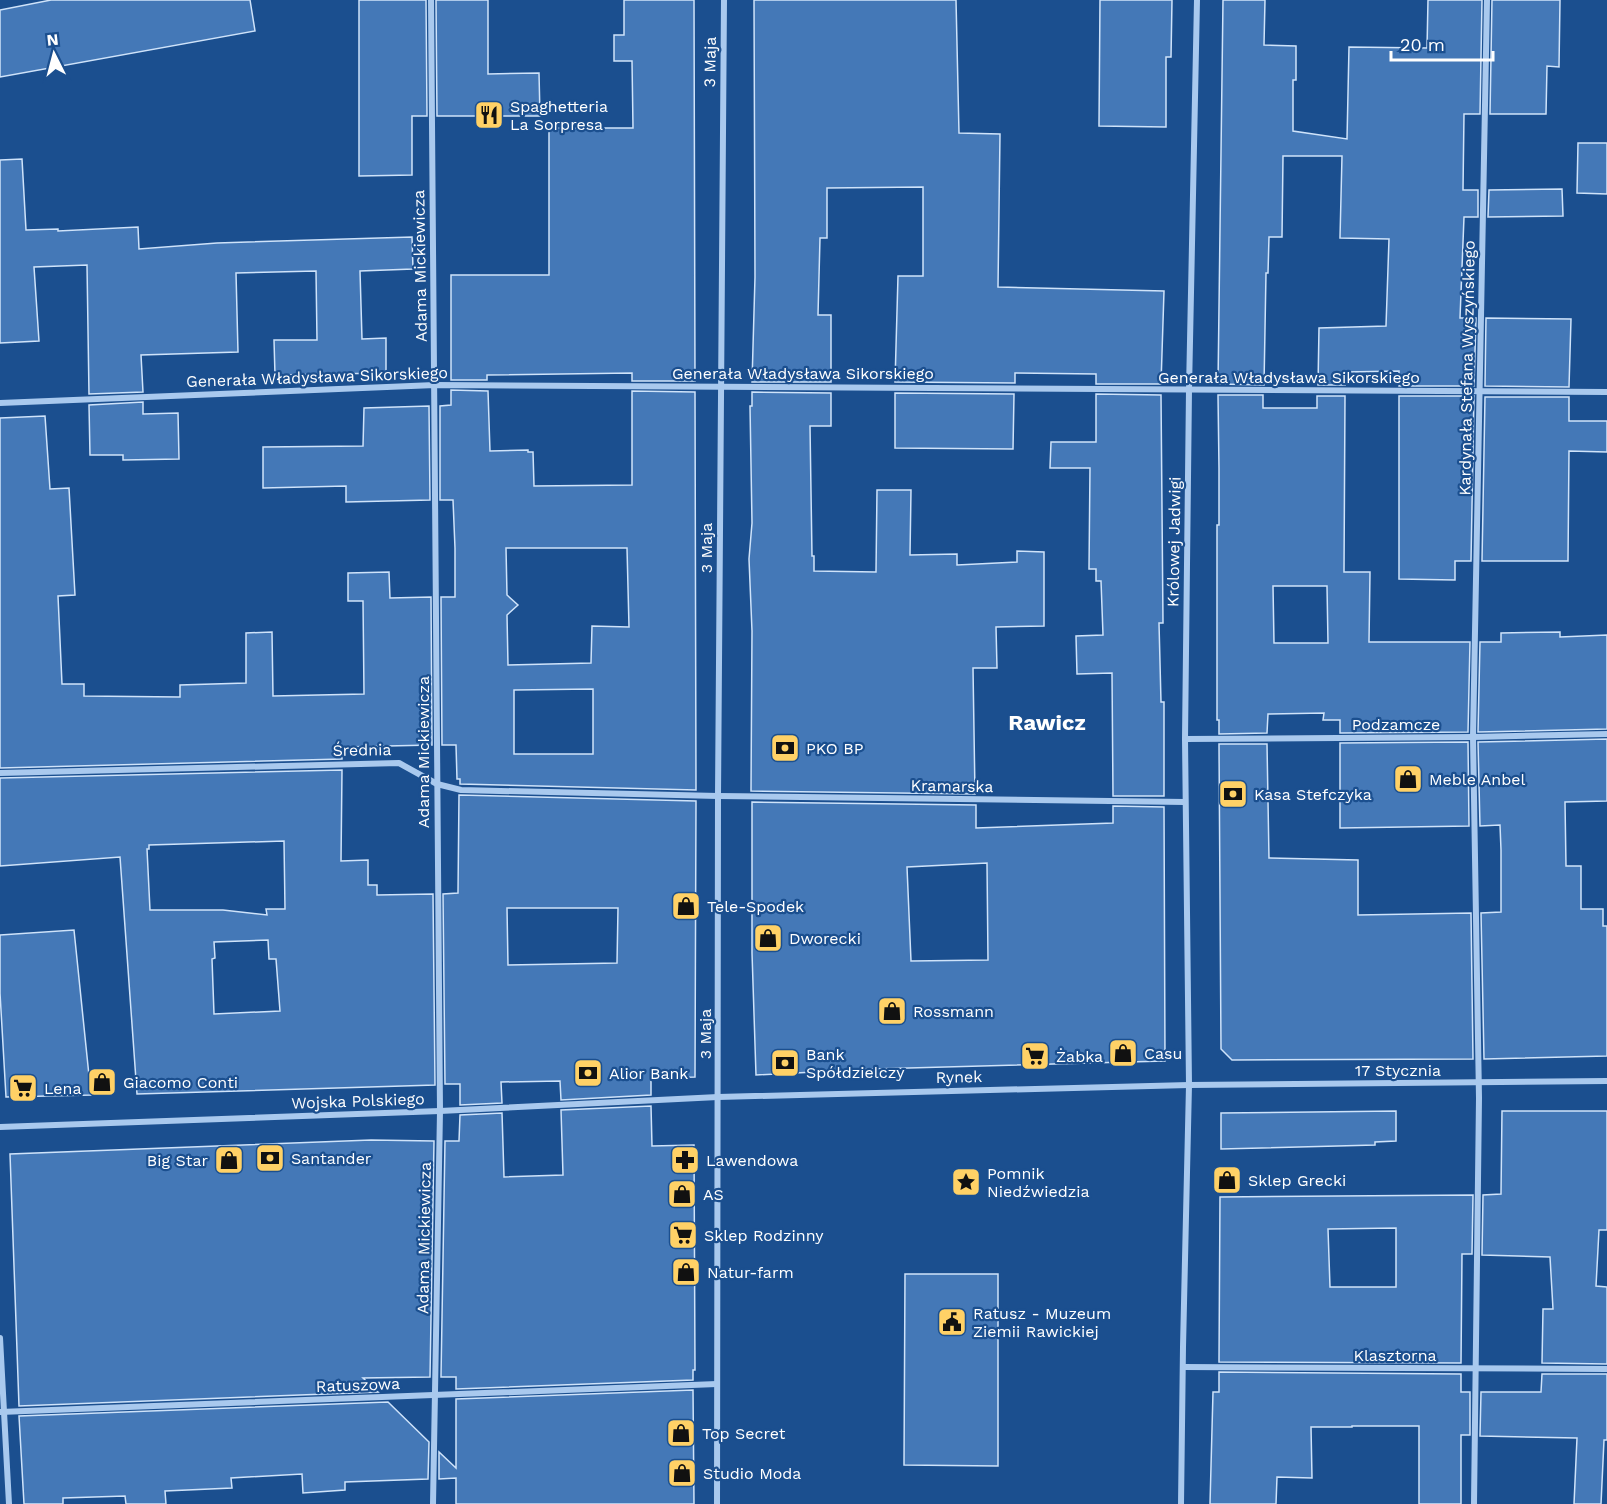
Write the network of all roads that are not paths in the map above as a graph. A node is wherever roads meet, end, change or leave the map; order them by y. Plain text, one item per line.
1 (431, 0) edge
2 (724, 0) edge
3 (1197, 0) edge
4 (1487, 0) edge
5 (435, 385) junction
6 (720, 386) junction
7 (1189, 390) junction
8 (1481, 391) junction
9 (1607, 392) edge
10 (0, 403) edge
11 (1607, 734) edge
12 (1473, 737) junction
13 (1185, 739) junction
14 (0, 773) edge
15 (437, 784) junction
16 (718, 796) junction
17 (1185, 802) junction
18 (1607, 1081) edge
19 (1479, 1083) junction
20 (1189, 1085) junction
21 (718, 1097) junction
22 (440, 1111) junction
23 (0, 1127) edge
24 (0, 1338) edge
25 (1183, 1367) junction
26 (1607, 1369) edge
27 (1477, 1370) junction
28 (717, 1384) junction
29 (434, 1396) junction
30 (2, 1412) edge
31 (9, 1504) edge
32 (433, 1504) edge
33 (717, 1504) edge
34 (1181, 1504) edge
35 (1474, 1504) edge

1 - 5 street, Adama Mickiewicza
2 - 6 street, 3 Maja
3 - 7 street, Królowej Jadwigi
4 - 8 street, Kardynała Stefana Wyszyńskiego
5 - 6 street, Generała Władysława Sikorskiego
5 - 10 street, Generała Władysława Sikorskiego
5 - 15 street, Adama Mickiewicza
6 - 7 street, Generała Władysława Sikorskiego
6 - 16 street, 3 Maja
7 - 8 street, Generała Władysława Sikorskiego
7 - 13 street, Królowej Jadwigi
8 - 9 street, Generała Władysława Sikorskiego
8 - 12 street, Kardynała Stefana Wyszyńskiego
11 - 12 street, Podzamcze
12 - 13 street, Podzamcze
12 - 19 street, Kardynała Stefana Wyszyńskiego
13 - 17 street, Królowej Jadwigi
14 - 15 street, Średnia
15 - 16 street, Średnia
15 - 22 street, Adama Mickiewicza
16 - 17 street, Kramarska
16 - 21 street, 3 Maja
17 - 20 street, Królowej Jadwigi
18 - 19 street, 17 Stycznia
19 - 20 street, 17 Stycznia
19 - 27 street, Kardynała Stefana Wyszyńskiego
20 - 21 street, Rynek
20 - 25 street
21 - 22 street, Wojska Polskiego
21 - 28 street
22 - 23 street, Wojska Polskiego
22 - 29 street, Adama Mickiewicza
24 - 30 street
25 - 27 street, Klasztorna
25 - 34 street
26 - 27 street, Klasztorna
27 - 35 street, Kardynała Stefana Wyszyńskiego
28 - 29 street, Ratuszowa
28 - 33 street
29 - 30 street, Ratuszowa
29 - 32 street, Adama Mickiewicza
30 - 31 street

